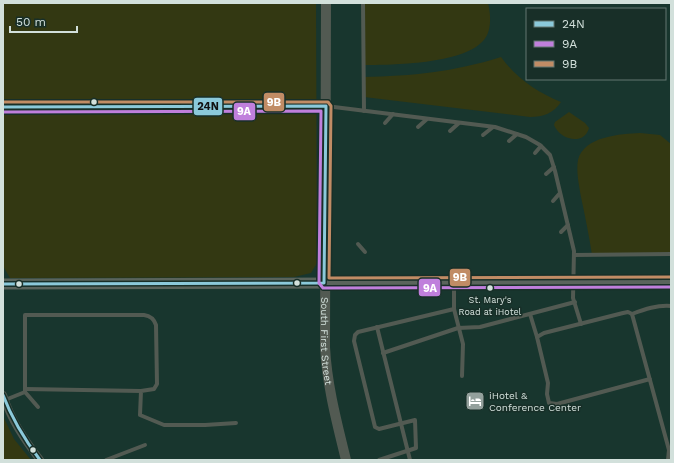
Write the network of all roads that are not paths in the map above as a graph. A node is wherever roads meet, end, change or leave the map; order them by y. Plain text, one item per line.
1 (326, 3) edge
2 (363, 3) edge
3 (326, 106) junction
4 (3, 107) edge
5 (364, 111) junction
6 (393, 114) junction
7 (427, 119) junction
8 (385, 123) dead end
9 (459, 123) junction
10 (418, 127) dead end
11 (493, 127) junction
12 (450, 131) dead end
13 (517, 134) junction
14 (483, 136) dead end
15 (509, 141) dead end
16 (541, 146) junction
17 (535, 152) dead end
18 (554, 167) junction
19 (546, 174) dead end
20 (560, 193) junction
21 (553, 201) dead end
22 (568, 225) junction
23 (561, 232) dead end
24 (358, 244) dead end
25 (365, 252) dead end
26 (671, 254) edge
27 (574, 255) junction
28 (573, 282) junction
29 (671, 282) edge
30 (324, 283) junction
31 (454, 283) junction
32 (3, 284) edge
33 (575, 302) junction
34 (671, 306) edge
35 (454, 309) junction
36 (530, 314) junction
37 (632, 314) junction
38 (581, 324) junction
39 (377, 327) junction
40 (458, 328) junction
41 (537, 337) junction
42 (383, 353) junction
43 (462, 376) dead end
44 (650, 379) junction
45 (25, 390) junction
46 (141, 391) junction
47 (4, 398) edge
48 (38, 407) dead end
49 (236, 423) dead end
50 (401, 424) junction
51 (145, 445) dead end
52 (670, 449) edge
53 (408, 452) junction
54 (40, 460) edge
55 (106, 460) edge
56 (346, 460) edge
57 (382, 460) edge
58 (410, 460) edge
59 (668, 460) edge

1 - 3 street, South First Street
2 - 5 lane
3 - 4 lane
3 - 5 lane
3 - 30 street, South First Street
5 - 6 lane
6 - 7 lane
6 - 8 lane
7 - 9 lane
7 - 10 lane
9 - 11 lane
9 - 12 lane
11 - 13 lane
11 - 14 lane
13 - 15 lane
13 - 16 lane
16 - 17 lane
16 - 18 lane
18 - 19 lane
18 - 20 lane
20 - 21 lane
20 - 22 lane
22 - 23 lane
22 - 27 lane
24 - 25 lane
26 - 27 lane
27 - 28 lane
28 - 29 main road
28 - 31 main road
28 - 33 lane
30 - 31 main road
30 - 32 main road
30 - 56 street, South First Street
31 - 35 lane
33 - 36 lane
33 - 38 lane
34 - 37 lane
35 - 39 lane
35 - 40 lane
36 - 40 lane
36 - 41 lane
37 - 38 lane
37 - 44 lane
38 - 41 lane
39 - 42 lane
39 - 50 lane
40 - 42 lane
40 - 43 lane
41 - 44 lane
42 - 50 lane
44 - 52 lane
45 - 46 lane
45 - 46 lane
45 - 47 lane
45 - 48 lane
46 - 49 lane
47 - 54 street
50 - 53 lane
50 - 53 lane
51 - 55 lane
52 - 59 lane
53 - 57 lane
53 - 58 lane

